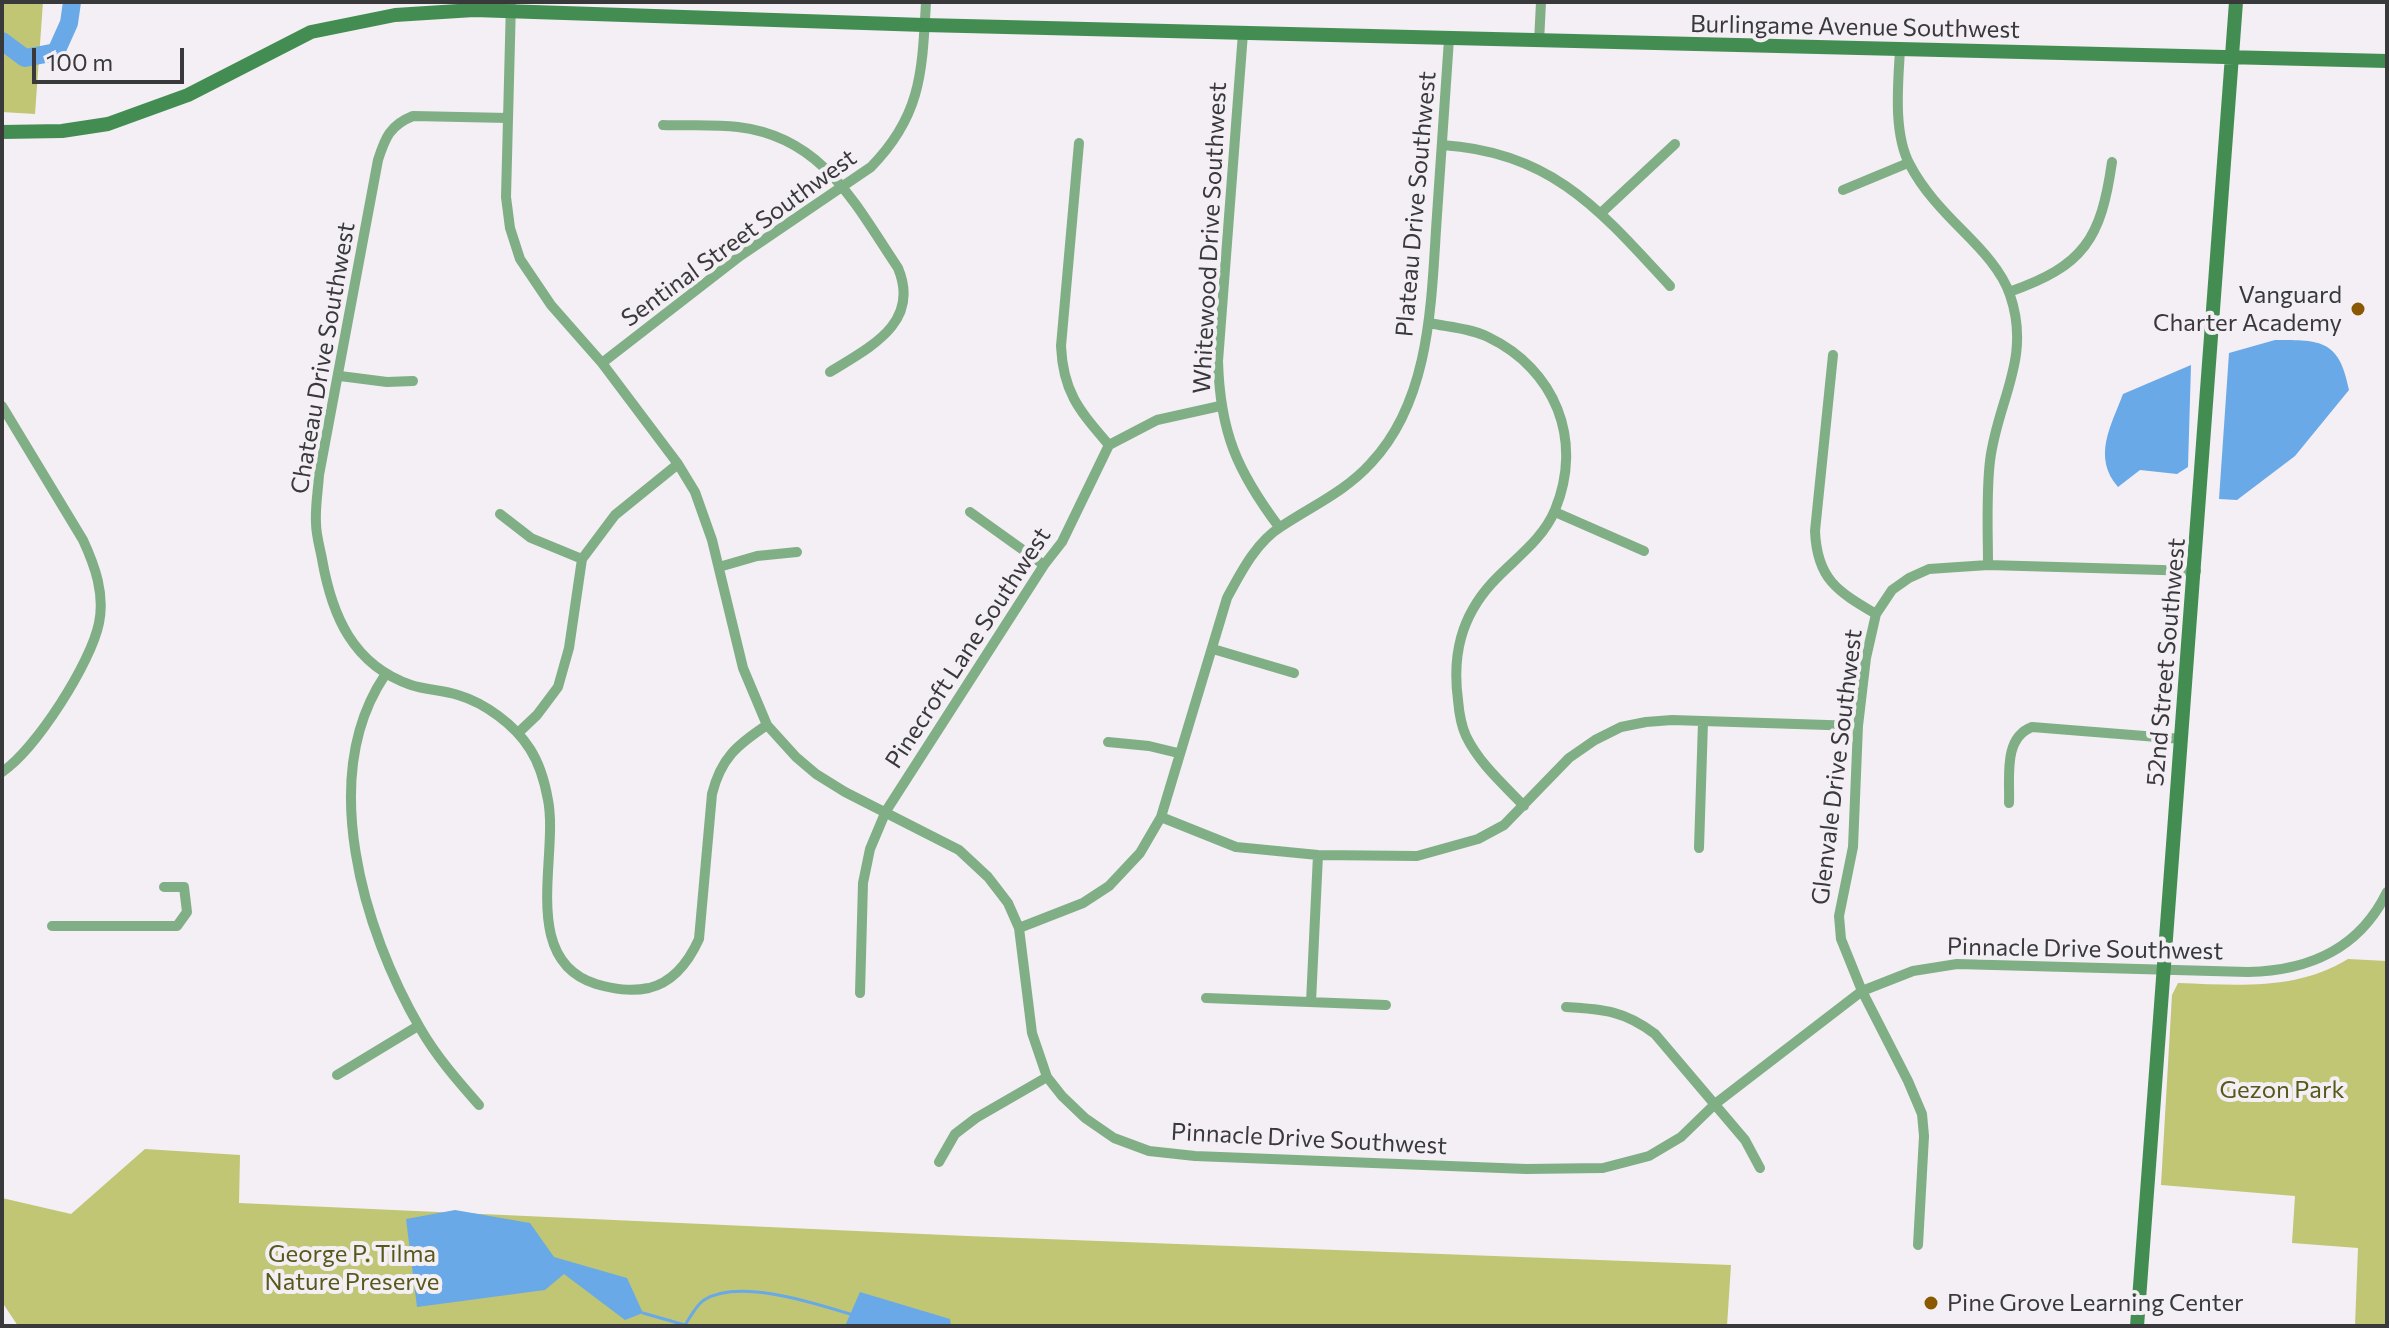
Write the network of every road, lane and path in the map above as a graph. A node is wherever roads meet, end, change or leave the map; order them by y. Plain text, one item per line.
1 (926, 2) edge
2 (1541, 2) edge
3 (2236, 2) edge
4 (511, 6) edge
5 (924, 25) junction
6 (1243, 33) junction
7 (1449, 39) junction
8 (1539, 42) junction
9 (1900, 50) junction
10 (2233, 58) junction
11 (2387, 61) edge
12 (508, 118) junction
13 (663, 125) dead end
14 (2, 132) edge
15 (1079, 143) dead end
16 (1675, 144) dead end
17 (1442, 145) junction
18 (2112, 162) dead end
19 (1908, 163) junction
20 (843, 185) junction
21 (1843, 190) dead end
22 (1601, 213) junction
23 (1670, 286) dead end
24 (2009, 292) junction
25 (1429, 323) junction
26 (1833, 355) dead end
27 (602, 363) junction
28 (830, 372) dead end
29 (340, 376) junction
30 (413, 381) dead end
31 (2, 406) edge
32 (1220, 406) junction
33 (1109, 445) junction
34 (678, 464) junction
35 (970, 512) dead end
36 (1555, 512) junction
37 (500, 514) dead end
38 (1279, 527) junction
39 (1644, 551) dead end
40 (797, 552) dead end
41 (582, 559) junction
42 (1044, 565) junction
43 (1988, 565) junction
44 (719, 567) junction
45 (2196, 571) junction
46 (1876, 614) junction
47 (1213, 649) junction
48 (1294, 673) dead end
49 (385, 675) junction
50 (1703, 722) junction
51 (767, 725) junction
52 (1858, 726) junction
53 (518, 733) junction
54 (2182, 739) junction
55 (1108, 742) dead end
56 (1178, 753) junction
57 (2, 772) edge
58 (2009, 803) dead end
59 (1524, 806) junction
60 (886, 811) junction
61 (1161, 817) junction
62 (1699, 848) dead end
63 (1318, 855) junction
64 (164, 887) dead end
65 (2387, 892) edge
66 (52, 926) dead end
67 (1019, 928) junction
68 (2164, 969) junction
69 (1862, 991) junction
70 (860, 993) dead end
71 (1206, 998) dead end
72 (1311, 1002) junction
73 (1386, 1005) dead end
74 (1566, 1007) dead end
75 (418, 1026) junction
76 (337, 1075) dead end
77 (1047, 1077) junction
78 (1715, 1104) junction
79 (479, 1105) dead end
80 (939, 1162) dead end
81 (1760, 1168) dead end
82 (1918, 1245) dead end
83 (2137, 1326) edge

1 - 5 street, Sentinal Street Southwest
2 - 8 street
3 - 10 street, 52nd Street Southwest
4 - 5 street, Burlingame Avenue Southwest
4 - 12 street, Pinnacle Drive Southwest
4 - 14 street, Burlingame Avenue Southwest
5 - 6 street, Burlingame Avenue Southwest
5 - 20 street, Sentinal Street Southwest
6 - 7 street, Burlingame Avenue Southwest
6 - 32 street, Whitewood Drive Southwest
7 - 8 street, Burlingame Avenue Southwest
7 - 17 street, Plateau Drive Southwest
8 - 9 street, Burlingame Avenue Southwest
9 - 10 street, Burlingame Avenue Southwest
9 - 19 street
10 - 11 street, Burlingame Avenue Southwest
10 - 45 street, 52nd Street Southwest
12 - 27 street, Pinnacle Drive Southwest
12 - 29 street, Chateau Drive Southwest
13 - 20 street
15 - 33 street
16 - 22 street
17 - 22 street
17 - 25 street, Plateau Drive Southwest
18 - 24 street
19 - 21 street
19 - 24 street
20 - 27 street, Sentinal Street Southwest
20 - 28 street
22 - 23 street
24 - 43 street
25 - 36 street
25 - 38 street, Plateau Drive Southwest
26 - 46 street
27 - 34 street, Pinnacle Drive Southwest
29 - 30 street
29 - 49 street, Chateau Drive Southwest
31 - 57 street
32 - 33 street
32 - 38 street, Whitewood Drive Southwest
33 - 42 street, Pinecroft Lane Southwest
34 - 41 street
34 - 44 street, Pinnacle Drive Southwest
35 - 42 street
36 - 39 street
36 - 59 street
37 - 41 street
38 - 47 street, Plateau Drive Southwest
40 - 44 street
41 - 53 street
42 - 60 street, Pinecroft Lane Southwest
43 - 45 street, Glenvale Drive Southwest
43 - 46 street, Glenvale Drive Southwest
44 - 51 street, Pinnacle Drive Southwest
45 - 54 street, 52nd Street Southwest
46 - 52 street, Glenvale Drive Southwest
47 - 48 street
47 - 56 street, Plateau Drive Southwest
49 - 53 street, Chateau Drive Southwest
49 - 75 street
50 - 52 street
50 - 59 street
50 - 62 street
51 - 53 street, Chateau Drive Southwest
51 - 60 street, Pinnacle Drive Southwest
52 - 69 street, Glenvale Drive Southwest
54 - 58 street
54 - 68 street, 52nd Street Southwest
55 - 56 street
56 - 61 street, Plateau Drive Southwest
59 - 63 street
60 - 67 street, Pinnacle Drive Southwest
60 - 70 street, Pinecroft Lane Southwest
61 - 63 street
61 - 67 street, Plateau Drive Southwest
63 - 72 street
64 - 66 street
65 - 68 street, Pinnacle Drive Southwest
67 - 77 street, Pinnacle Drive Southwest
68 - 69 street, Pinnacle Drive Southwest
68 - 83 street, 52nd Street Southwest
69 - 78 street, Pinnacle Drive Southwest
69 - 82 street, Glenvale Drive Southwest
71 - 72 street
72 - 73 street
74 - 78 street
75 - 76 street
75 - 79 street
77 - 78 street, Pinnacle Drive Southwest
77 - 80 street
78 - 81 street

